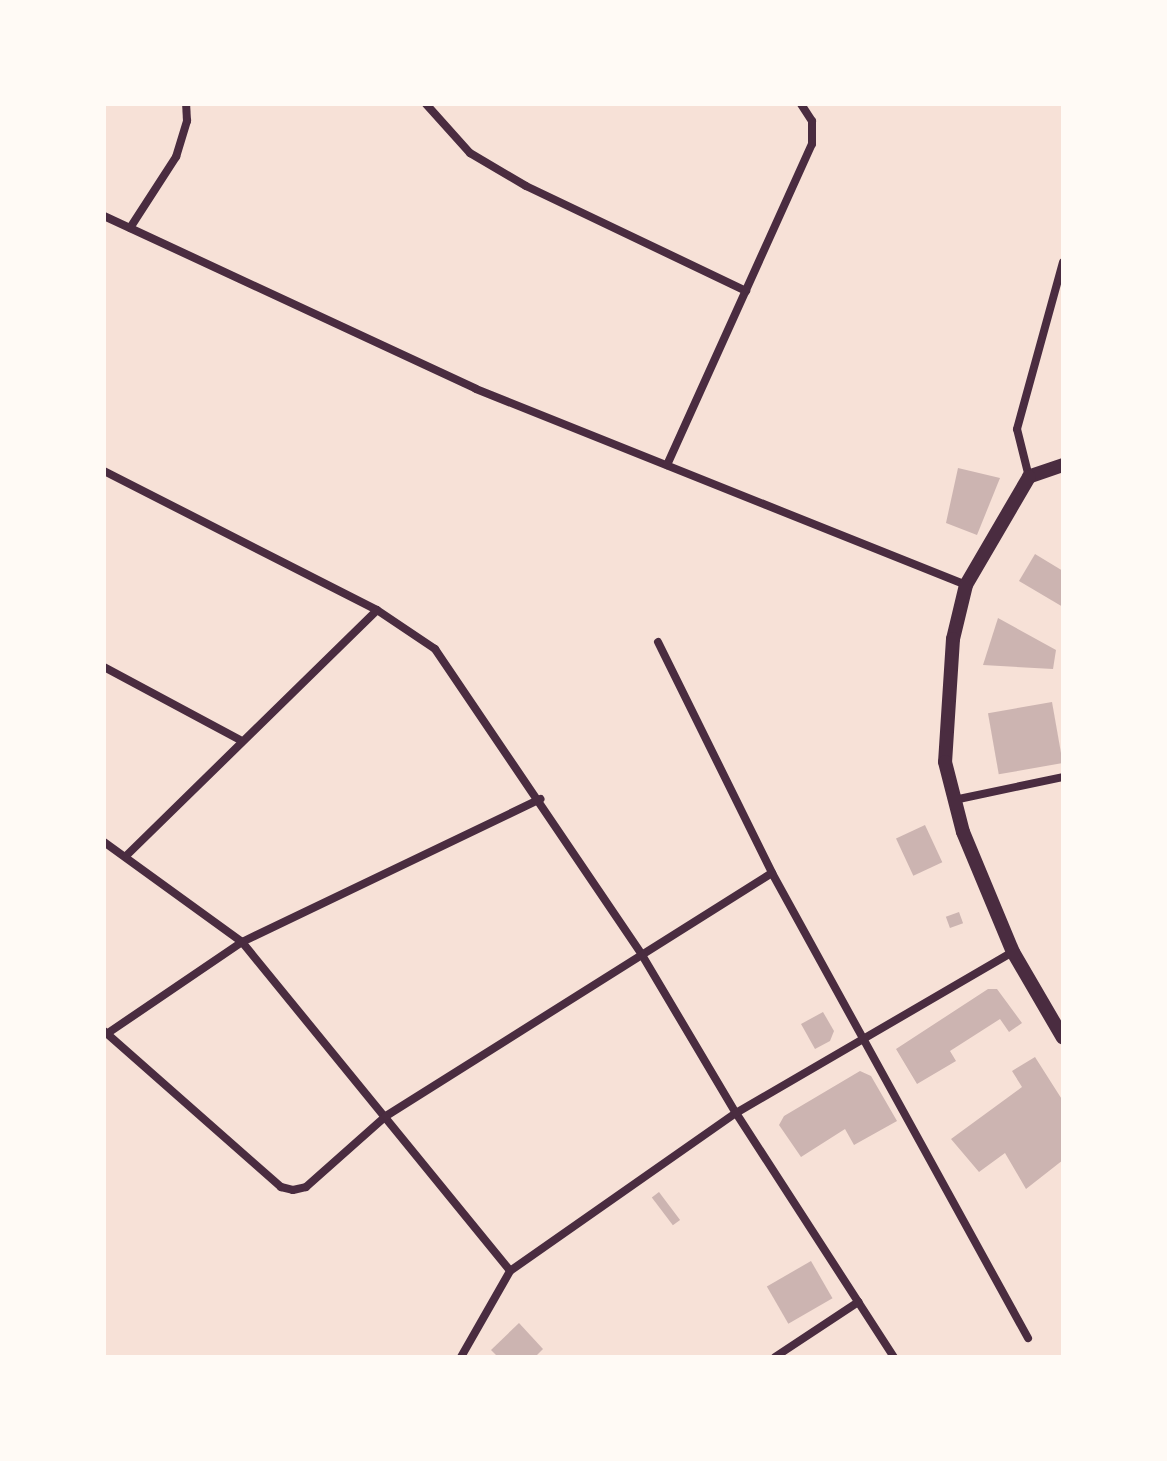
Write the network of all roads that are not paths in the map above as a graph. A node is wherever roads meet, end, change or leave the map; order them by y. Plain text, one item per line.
1 (186, 104) edge
2 (426, 104) edge
3 (801, 104) edge
4 (104, 216) edge
5 (130, 228) junction
6 (1063, 262) edge
7 (746, 291) junction
8 (667, 465) junction
9 (1063, 465) edge
10 (104, 471) edge
11 (1029, 477) junction
12 (966, 585) junction
13 (377, 610) junction
14 (658, 642) dead end
15 (104, 667) edge
16 (240, 740) junction
17 (1063, 777) edge
18 (540, 799) junction
19 (953, 800) junction
20 (104, 842) edge
21 (127, 855) junction
22 (772, 873) junction
23 (242, 942) junction
24 (1013, 952) junction
25 (642, 955) junction
26 (106, 1032) edge
27 (867, 1038) junction
28 (1063, 1038) edge
29 (736, 1113) junction
30 (386, 1116) junction
31 (510, 1271) junction
32 (858, 1302) junction
33 (1028, 1338) dead end
34 (461, 1357) edge
35 (775, 1357) edge
36 (894, 1357) edge

1 - 5 street
2 - 7 street
3 - 7 street
4 - 5 street
5 - 8 street
6 - 11 street
7 - 8 street
8 - 12 street
9 - 11 street
10 - 13 street
11 - 12 street
12 - 19 street
13 - 16 street
13 - 18 street
14 - 22 street
15 - 16 street
16 - 21 street
17 - 19 street
18 - 23 street
18 - 25 street
19 - 24 street
20 - 21 street
21 - 23 street
22 - 25 street
22 - 27 street
23 - 26 street
23 - 30 street
24 - 27 street
24 - 28 street
25 - 29 street
25 - 30 street
26 - 30 street
27 - 29 street
27 - 33 street
29 - 31 street
29 - 32 street
30 - 31 street
31 - 34 street
32 - 35 street
32 - 36 street

